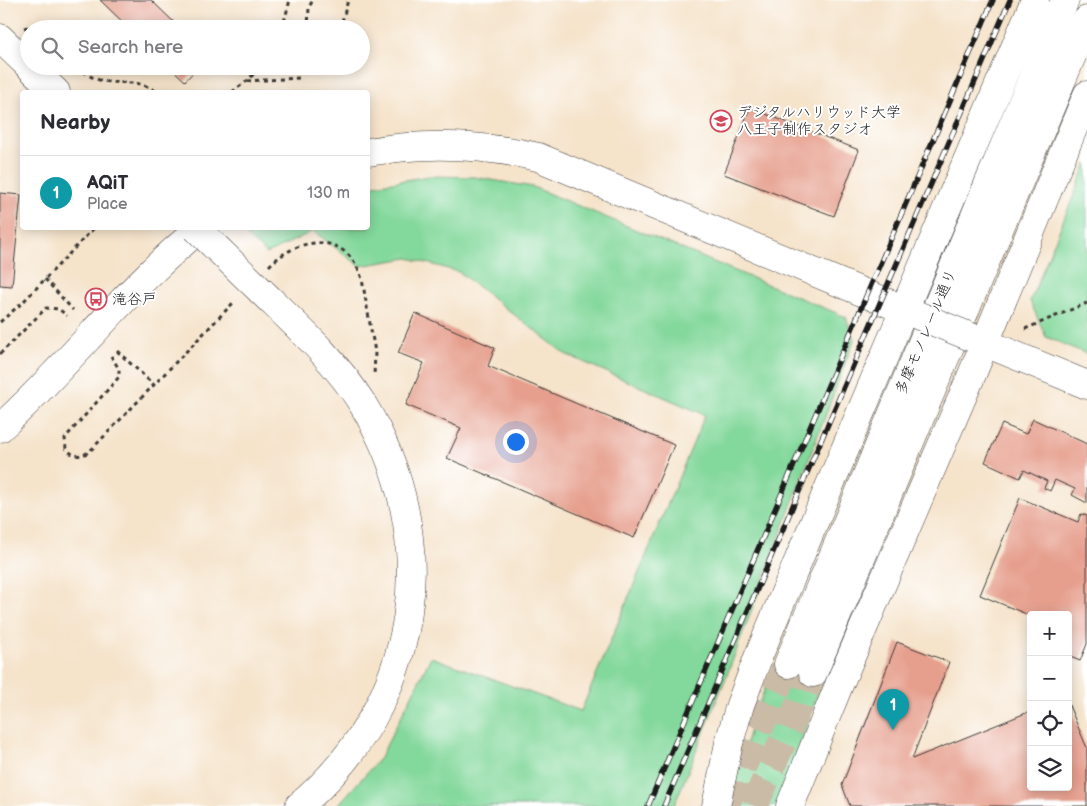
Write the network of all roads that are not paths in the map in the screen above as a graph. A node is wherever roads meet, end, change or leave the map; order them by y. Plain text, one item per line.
1 (1035, 0) edge
2 (1065, 0) edge
3 (1087, 20) edge
4 (0, 38) edge
5 (20, 57) edge
6 (38, 75) edge
7 (54, 90) edge
8 (1087, 95) edge
9 (370, 152) edge
10 (198, 230) edge
11 (199, 230) edge
12 (910, 312) junction
13 (978, 340) junction
14 (1087, 385) edge
15 (0, 428) edge
16 (788, 664) tunnel mouth
17 (813, 673) tunnel mouth
18 (299, 806) edge
19 (716, 806) edge
20 (790, 806) edge

1 - 12 main road
2 - 16 main road, 多摩モノレール通り
3 - 17 main road, 多摩モノレール通り
4 - 5 main road
6 - 7 main road
8 - 13 main road
9 - 12 main road
10 - 18 main road, bridge
11 - 15 main road
12 - 13 main road, bridge
12 - 19 main road
13 - 14 main road
13 - 20 main road

